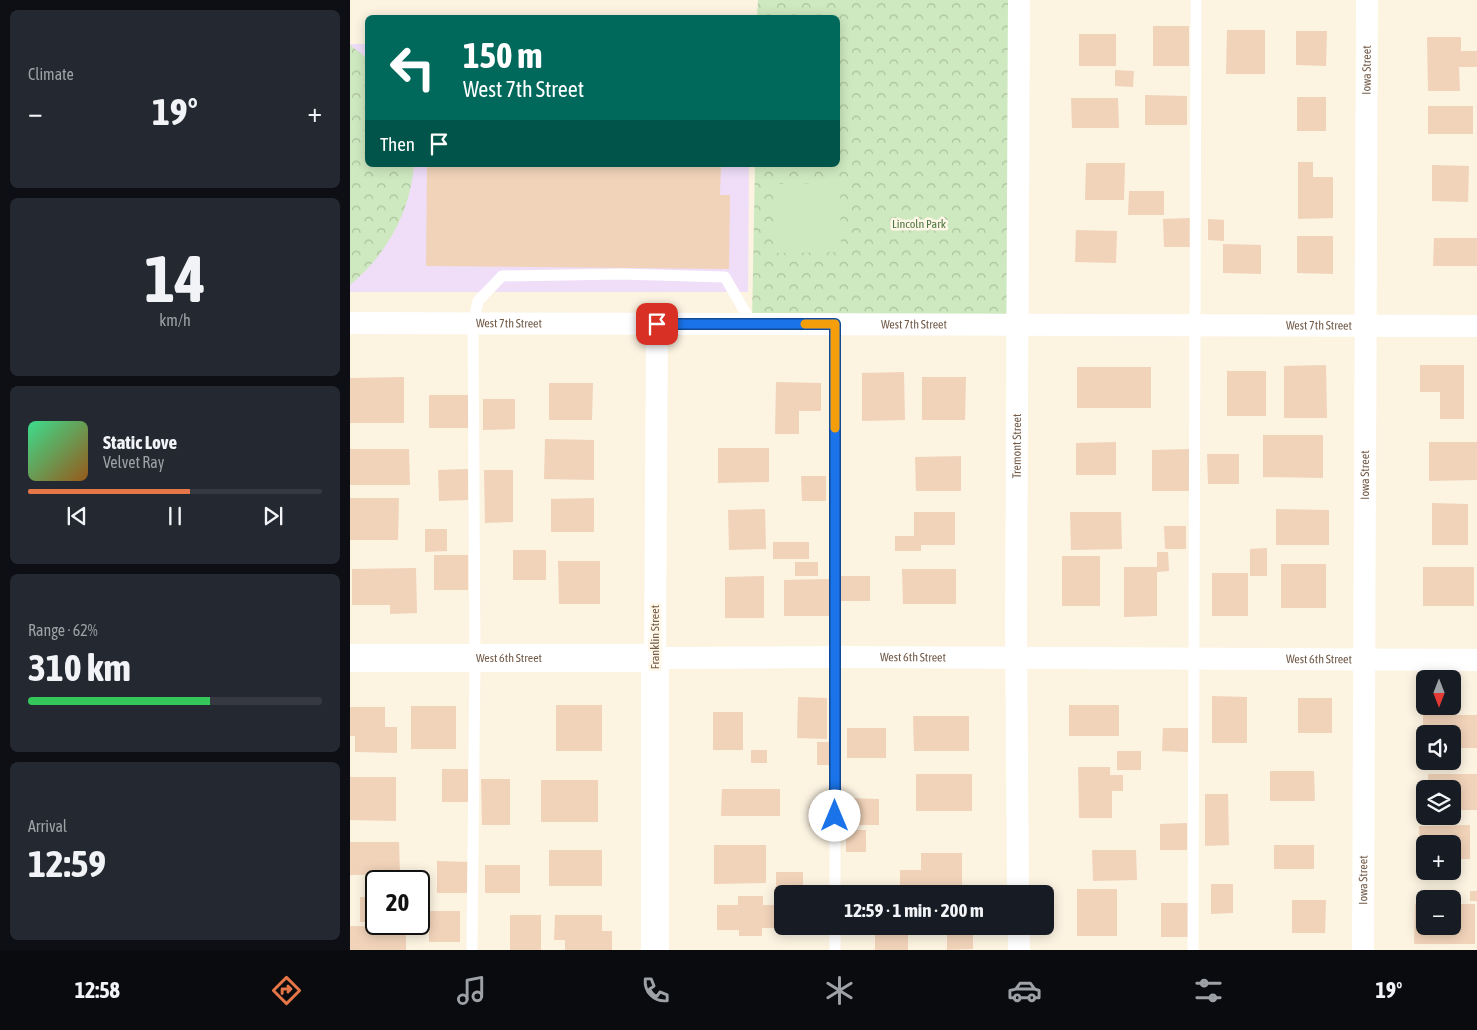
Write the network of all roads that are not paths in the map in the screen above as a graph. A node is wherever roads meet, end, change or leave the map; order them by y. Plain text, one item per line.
1 (1019, 0) edge
2 (1196, 0) edge
3 (1367, 0) edge
4 (350, 323) edge
5 (473, 323) junction
6 (657, 324) junction
7 (752, 324) junction
8 (835, 324) junction
9 (1019, 324) junction
10 (1195, 325) junction
11 (1365, 325) junction
12 (1477, 326) edge
13 (835, 657) junction
14 (350, 658) edge
15 (475, 658) junction
16 (655, 658) junction
17 (1016, 659) junction
18 (1194, 660) junction
19 (1364, 660) junction
20 (1477, 660) edge
21 (835, 885) edge
22 (1018, 885) edge
23 (835, 935) edge
24 (1018, 935) edge
25 (472, 950) edge
26 (656, 950) edge
27 (835, 950) edge
28 (1019, 950) edge
29 (1193, 950) edge
30 (1363, 950) edge

1 - 9 street, Tremont Street
2 - 10 lane
3 - 11 street, Iowa Street
4 - 5 street, West 7th Street
5 - 6 street, West 7th Street
5 - 7 lane
5 - 15 lane
6 - 7 street, West 7th Street
6 - 16 street, Franklin Street
7 - 8 street, West 7th Street
8 - 9 street, West 7th Street
8 - 13 lane
9 - 10 street, West 7th Street
9 - 17 street, Tremont Street
10 - 11 street, West 7th Street
10 - 18 lane
11 - 12 street, West 7th Street
11 - 19 street, Iowa Street
13 - 16 street, West 6th Street
13 - 17 street, West 6th Street
13 - 21 lane
14 - 15 street, West 6th Street
15 - 16 street, West 6th Street
15 - 25 lane
16 - 26 street, Franklin Street
17 - 18 street, West 6th Street
17 - 22 street, Tremont Street
18 - 19 street, West 6th Street
18 - 29 lane
19 - 20 street, West 6th Street
19 - 30 street, Iowa Street
23 - 27 lane
24 - 28 street

